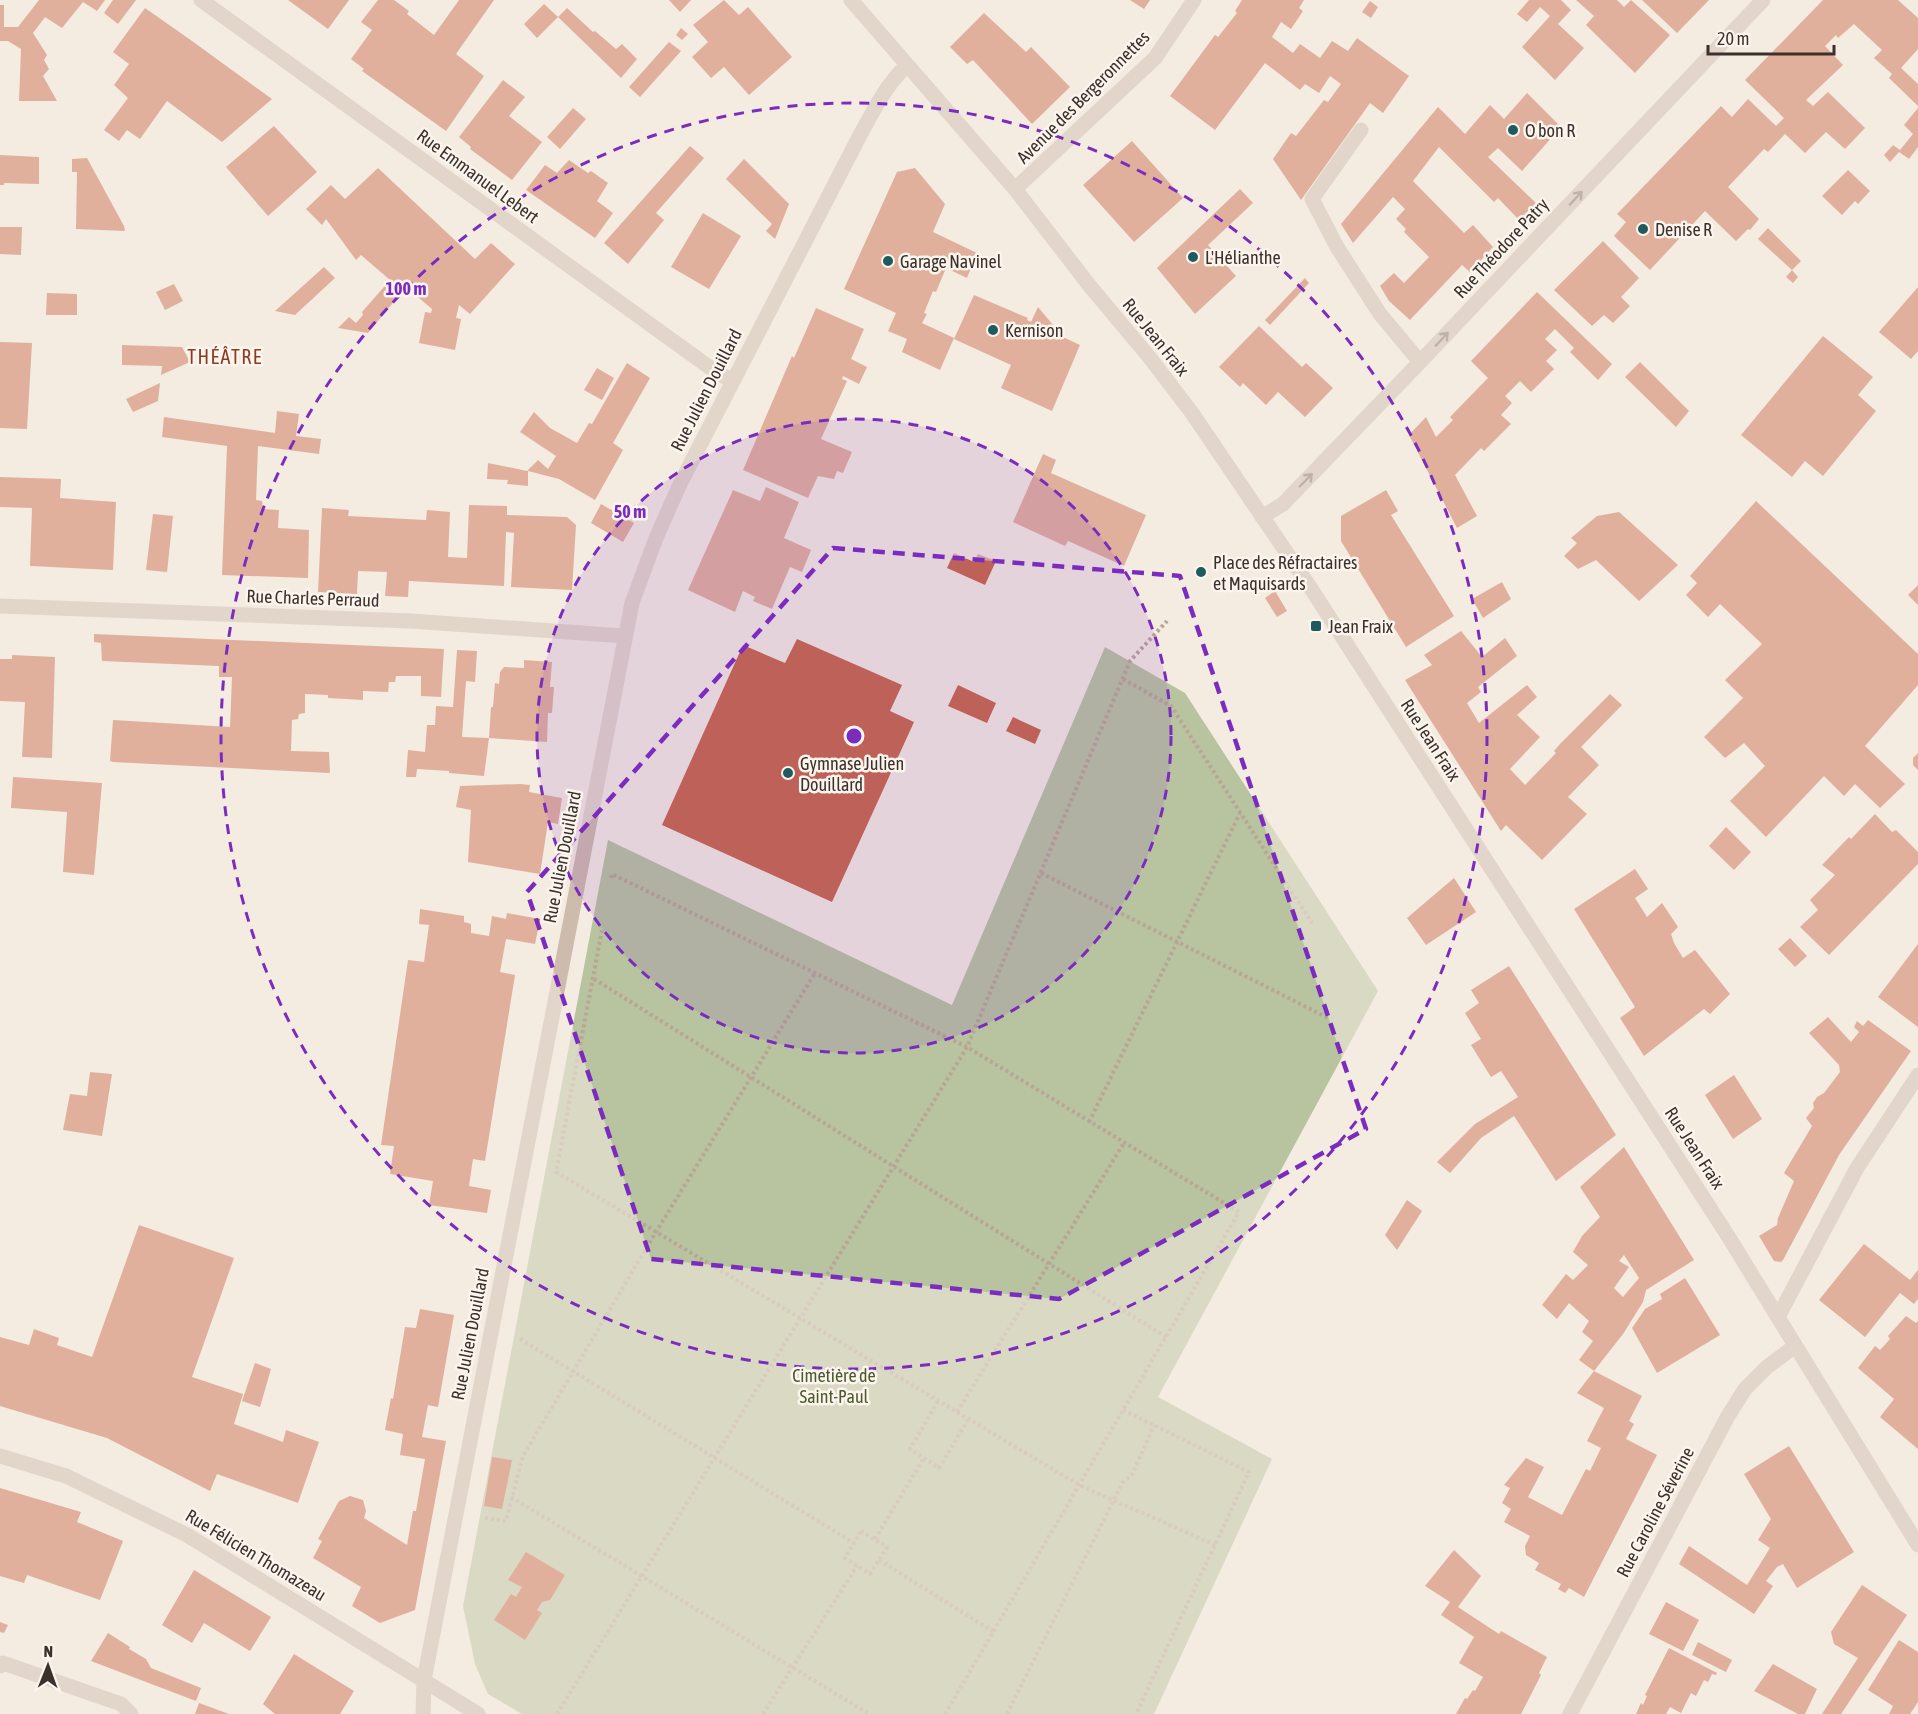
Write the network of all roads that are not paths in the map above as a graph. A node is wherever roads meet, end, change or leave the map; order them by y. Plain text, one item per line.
1 (201, 0) edge
2 (851, 0) edge
3 (1194, 0) edge
4 (1763, 0) edge
5 (907, 65) junction
6 (1361, 130) dead end
7 (1016, 189) junction
8 (1420, 362) junction
9 (733, 381) junction
10 (1262, 517) junction
11 (0, 606) edge
12 (624, 636) junction
13 (1918, 1075) edge
14 (1778, 1317) junction
15 (1795, 1346) junction
16 (0, 1456) edge
17 (1918, 1545) edge
18 (0, 1666) edge
19 (424, 1680) junction
20 (131, 1714) edge
21 (423, 1714) edge
22 (478, 1714) edge
23 (1570, 1714) edge

1 - 9 street, Rue Emmanuel Lebert
2 - 5 street, Rue Jean Fraix
3 - 7 street, Avenue des Bergeronnettes
8 -> 4 street, Rue Théodore Patry
5 - 7 street, Rue Jean Fraix
5 - 9 street, Rue Julien Douillard
6 - 8 street
7 - 10 street, Rue Jean Fraix
10 -> 8 street, Rue Théodore Patry
9 - 12 street, Rue Julien Douillard
10 - 14 street, Rue Jean Fraix
11 - 12 street, Rue Charles Perraud
12 - 19 street, Rue Julien Douillard
13 - 14 street
14 - 15 street, Rue Jean Fraix
15 - 17 street, Rue Jean Fraix
15 - 23 street, Rue Caroline Séverine
16 - 19 street, Rue Félicien Thomazeau
18 - 20 street
19 - 21 street, Rue Julien Douillard
19 - 22 street, Rue Félicien Thomazeau

